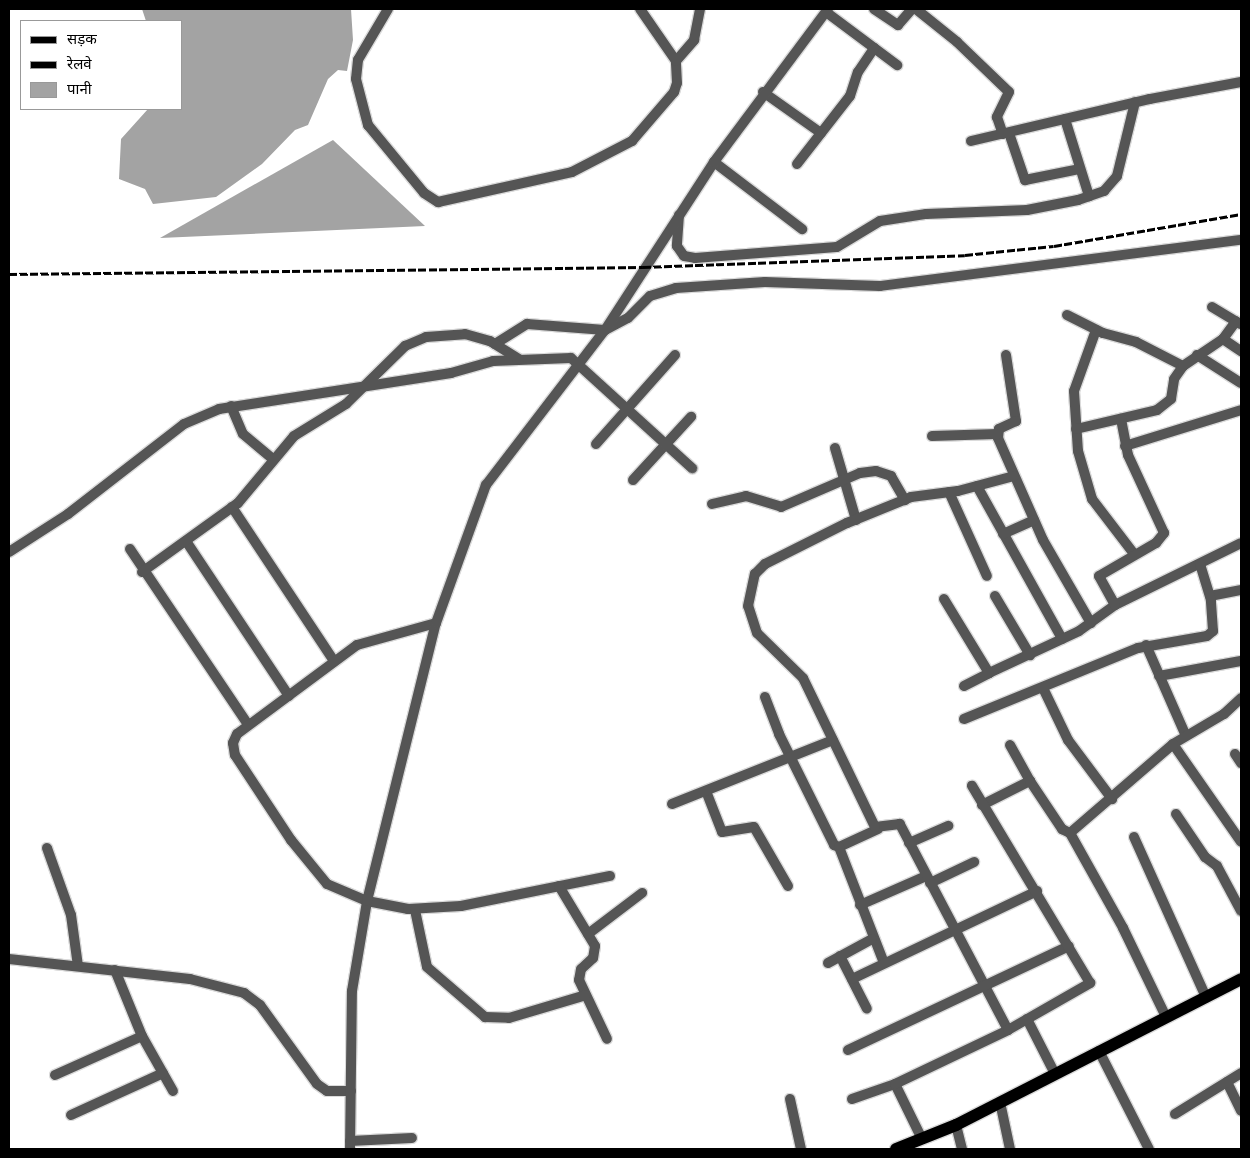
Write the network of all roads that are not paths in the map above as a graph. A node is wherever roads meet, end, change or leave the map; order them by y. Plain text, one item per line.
1 (388, 9) edge
2 (640, 9) edge
3 (700, 9) edge
4 (874, 9) edge
5 (912, 9) edge
6 (916, 9) edge
7 (827, 11) edge
8 (874, 48) junction
9 (676, 61) junction
10 (897, 65) dead end
11 (1241, 82) edge
12 (763, 92) junction
13 (1135, 102) junction
14 (1065, 119) junction
15 (1006, 133) junction
16 (821, 134) junction
17 (971, 141) dead end
18 (714, 162) junction
19 (797, 164) dead end
20 (1079, 169) junction
21 (1089, 196) junction
22 (679, 213) junction
23 (802, 229) dead end
24 (1241, 240) edge
25 (1212, 307) dead end
26 (1067, 315) dead end
27 (1238, 323) edge
28 (605, 330) junction
29 (1096, 330) junction
30 (1223, 339) junction
31 (495, 344) junction
32 (1241, 351) edge
33 (675, 355) dead end
34 (1006, 355) dead end
35 (1197, 355) junction
36 (518, 359) junction
37 (579, 363) junction
38 (1183, 366) junction
39 (370, 383) junction
40 (1241, 383) edge
41 (231, 406) junction
42 (628, 408) junction
43 (1241, 410) edge
44 (691, 418) dead end
45 (1121, 419) junction
46 (1076, 429) junction
47 (997, 434) junction
48 (932, 436) dead end
49 (596, 444) dead end
50 (666, 444) junction
51 (1126, 446) junction
52 (836, 448) dead end
53 (272, 458) junction
54 (692, 468) dead end
55 (1014, 476) junction
56 (633, 480) dead end
57 (843, 482) junction
58 (977, 486) junction
59 (949, 492) junction
60 (905, 500) junction
61 (712, 504) dead end
62 (232, 507) junction
63 (856, 520) junction
64 (1034, 520) junction
65 (1002, 534) junction
66 (186, 541) junction
67 (1241, 543) edge
68 (130, 549) dead end
69 (9, 552) edge
70 (1134, 554) junction
71 (1200, 564) junction
72 (142, 572) junction
73 (987, 576) dead end
74 (1241, 590) edge
75 (996, 596) dead end
76 (1210, 596) junction
77 (944, 599) dead end
78 (1115, 605) junction
79 (436, 623) junction
80 (1091, 623) junction
81 (1062, 639) junction
82 (1146, 645) junction
83 (1030, 655) junction
84 (1241, 661) edge
85 (334, 662) junction
86 (988, 673) junction
87 (1159, 676) junction
88 (964, 686) dead end
89 (1043, 688) junction
90 (289, 696) junction
91 (765, 697) dead end
92 (1241, 698) edge
93 (964, 720) dead end
94 (247, 724) junction
95 (1186, 734) junction
96 (833, 740) junction
97 (1173, 744) junction
98 (1010, 745) dead end
99 (1235, 754) dead end
100 (791, 757) junction
101 (1241, 763) edge
102 (1030, 781) junction
103 (972, 786) dead end
104 (706, 791) junction
105 (1112, 799) junction
106 (672, 804) dead end
107 (982, 805) junction
108 (1176, 814) dead end
109 (948, 826) dead end
110 (878, 829) junction
111 (1070, 833) junction
112 (1134, 837) dead end
113 (1241, 842) edge
114 (909, 843) junction
115 (839, 847) junction
116 (48, 848) dead end
117 (974, 862) dead end
118 (610, 876) dead end
119 (928, 879) junction
120 (559, 886) junction
121 (788, 886) dead end
122 (1037, 892) junction
123 (642, 894) dead end
124 (367, 901) junction
125 (860, 905) junction
126 (414, 910) junction
127 (1241, 911) edge
128 (954, 928) junction
129 (588, 934) junction
130 (872, 939) junction
131 (1069, 946) junction
132 (840, 956) junction
133 (9, 959) edge
134 (828, 963) dead end
135 (884, 963) junction
136 (78, 966) junction
137 (115, 970) junction
138 (1241, 978) edge
139 (852, 979) junction
140 (986, 986) junction
141 (586, 995) junction
142 (1206, 997) junction
143 (867, 1009) dead end
144 (1166, 1017) junction
145 (1027, 1019) junction
146 (1008, 1030) junction
147 (142, 1036) junction
148 (607, 1039) dead end
149 (848, 1050) dead end
150 (1099, 1050) junction
151 (1054, 1072) junction
152 (163, 1073) junction
153 (1241, 1073) edge
154 (55, 1074) dead end
155 (1227, 1082) junction
156 (895, 1084) junction
157 (172, 1090) dead end
158 (351, 1091) junction
159 (790, 1099) dead end
160 (852, 1099) dead end
161 (1000, 1102) junction
162 (1241, 1111) edge
163 (1175, 1114) dead end
164 (71, 1115) dead end
165 (956, 1125) junction
166 (412, 1138) dead end
167 (922, 1139) junction
168 (350, 1145) edge
169 (1146, 1148) edge
170 (801, 1149) edge
171 (896, 1149) edge
172 (962, 1149) edge
173 (1010, 1149) edge

1 - 9 street
2 - 9 street
3 - 9 street
4 - 5 street
6 - 15 street
7 - 8 street
7 - 12 street
8 - 10 street
8 - 16 street
11 - 13 street
12 - 16 street
12 - 18 street
13 - 14 street
13 - 21 street
14 - 15 street
14 - 20 street
15 - 17 street
15 - 20 street
16 - 19 street
18 - 22 street
18 - 23 street
20 - 21 street
21 - 22 street
22 - 28 street
24 - 28 street
25 - 27 street
26 - 29 street
27 - 30 street
28 - 31 street
28 - 37 street
29 - 38 street
29 - 46 street
30 - 32 street
30 - 35 street
31 - 36 street
31 - 39 street
33 - 42 street
34 - 47 street
35 - 38 street
35 - 40 street
36 - 37 street
36 - 39 street
37 - 42 street
37 - 79 street
38 - 45 street
39 - 41 street
39 - 53 street
41 - 53 street
41 - 69 street
42 - 49 street
42 - 50 street
43 - 51 street
44 - 50 street
45 - 46 street
45 - 51 street
46 - 70 street
47 - 48 street
47 - 55 street
50 - 54 street
50 - 56 street
51 - 70 street
52 - 57 street
53 - 62 street
55 - 58 street
55 - 64 street
57 - 60 street
57 - 61 street
57 - 63 street
58 - 59 street
58 - 65 street
59 - 60 street
59 - 73 street
60 - 63 street
62 - 66 street
62 - 85 street
63 - 96 street
64 - 65 street
64 - 80 street
65 - 81 street
66 - 72 street
66 - 90 street
67 - 71 street
68 - 72 street
70 - 78 street
71 - 76 street
71 - 78 street
72 - 94 street
74 - 76 street
75 - 83 street
76 - 82 street
77 - 86 street
78 - 80 street
79 - 85 street
79 - 124 street
80 - 81 street
81 - 83 street
82 - 87 street
82 - 89 street
83 - 86 street
84 - 87 street
85 - 90 street
86 - 88 street
87 - 95 street
89 - 93 street
89 - 105 street
90 - 94 street
91 - 100 street
92 - 95 street
94 - 124 street
95 - 97 street
96 - 100 street
96 - 110 street
97 - 105 street
97 - 113 street
98 - 102 street
99 - 101 street
100 - 104 street
100 - 115 street
102 - 107 street
102 - 111 street
103 - 107 street
104 - 106 street
104 - 121 street
105 - 111 street
107 - 122 street
108 - 127 street
109 - 114 street
110 - 114 street
110 - 115 street
111 - 144 street
112 - 142 street
114 - 119 street
115 - 125 street
116 - 136 street
117 - 119 street
118 - 120 street
119 - 125 street
119 - 128 street
120 - 126 street
120 - 129 street
122 - 128 street
122 - 131 street
123 - 129 street
124 - 126 street
124 - 158 street
125 - 130 street
126 - 141 street
128 - 135 street
128 - 140 street
129 - 141 street
130 - 132 street
130 - 135 street
131 - 140 street
131 - 145 street
132 - 134 street
132 - 139 street
133 - 136 street
135 - 139 street
136 - 137 street
137 - 147 street
137 - 158 street
138 - 142 main road
139 - 143 street
140 - 146 street
140 - 149 street
141 - 148 street
142 - 144 main road
144 - 150 main road
145 - 146 street
145 - 151 street
146 - 156 street
147 - 152 street
147 - 154 street
150 - 151 main road
150 - 169 street
151 - 161 main road
152 - 157 street
152 - 164 street
153 - 155 street
155 - 162 street
155 - 163 street
156 - 160 street
156 - 167 street
158 - 168 street
159 - 170 street
161 - 165 main road
161 - 173 street
165 - 167 main road
165 - 172 street
166 - 168 street
167 - 171 main road

